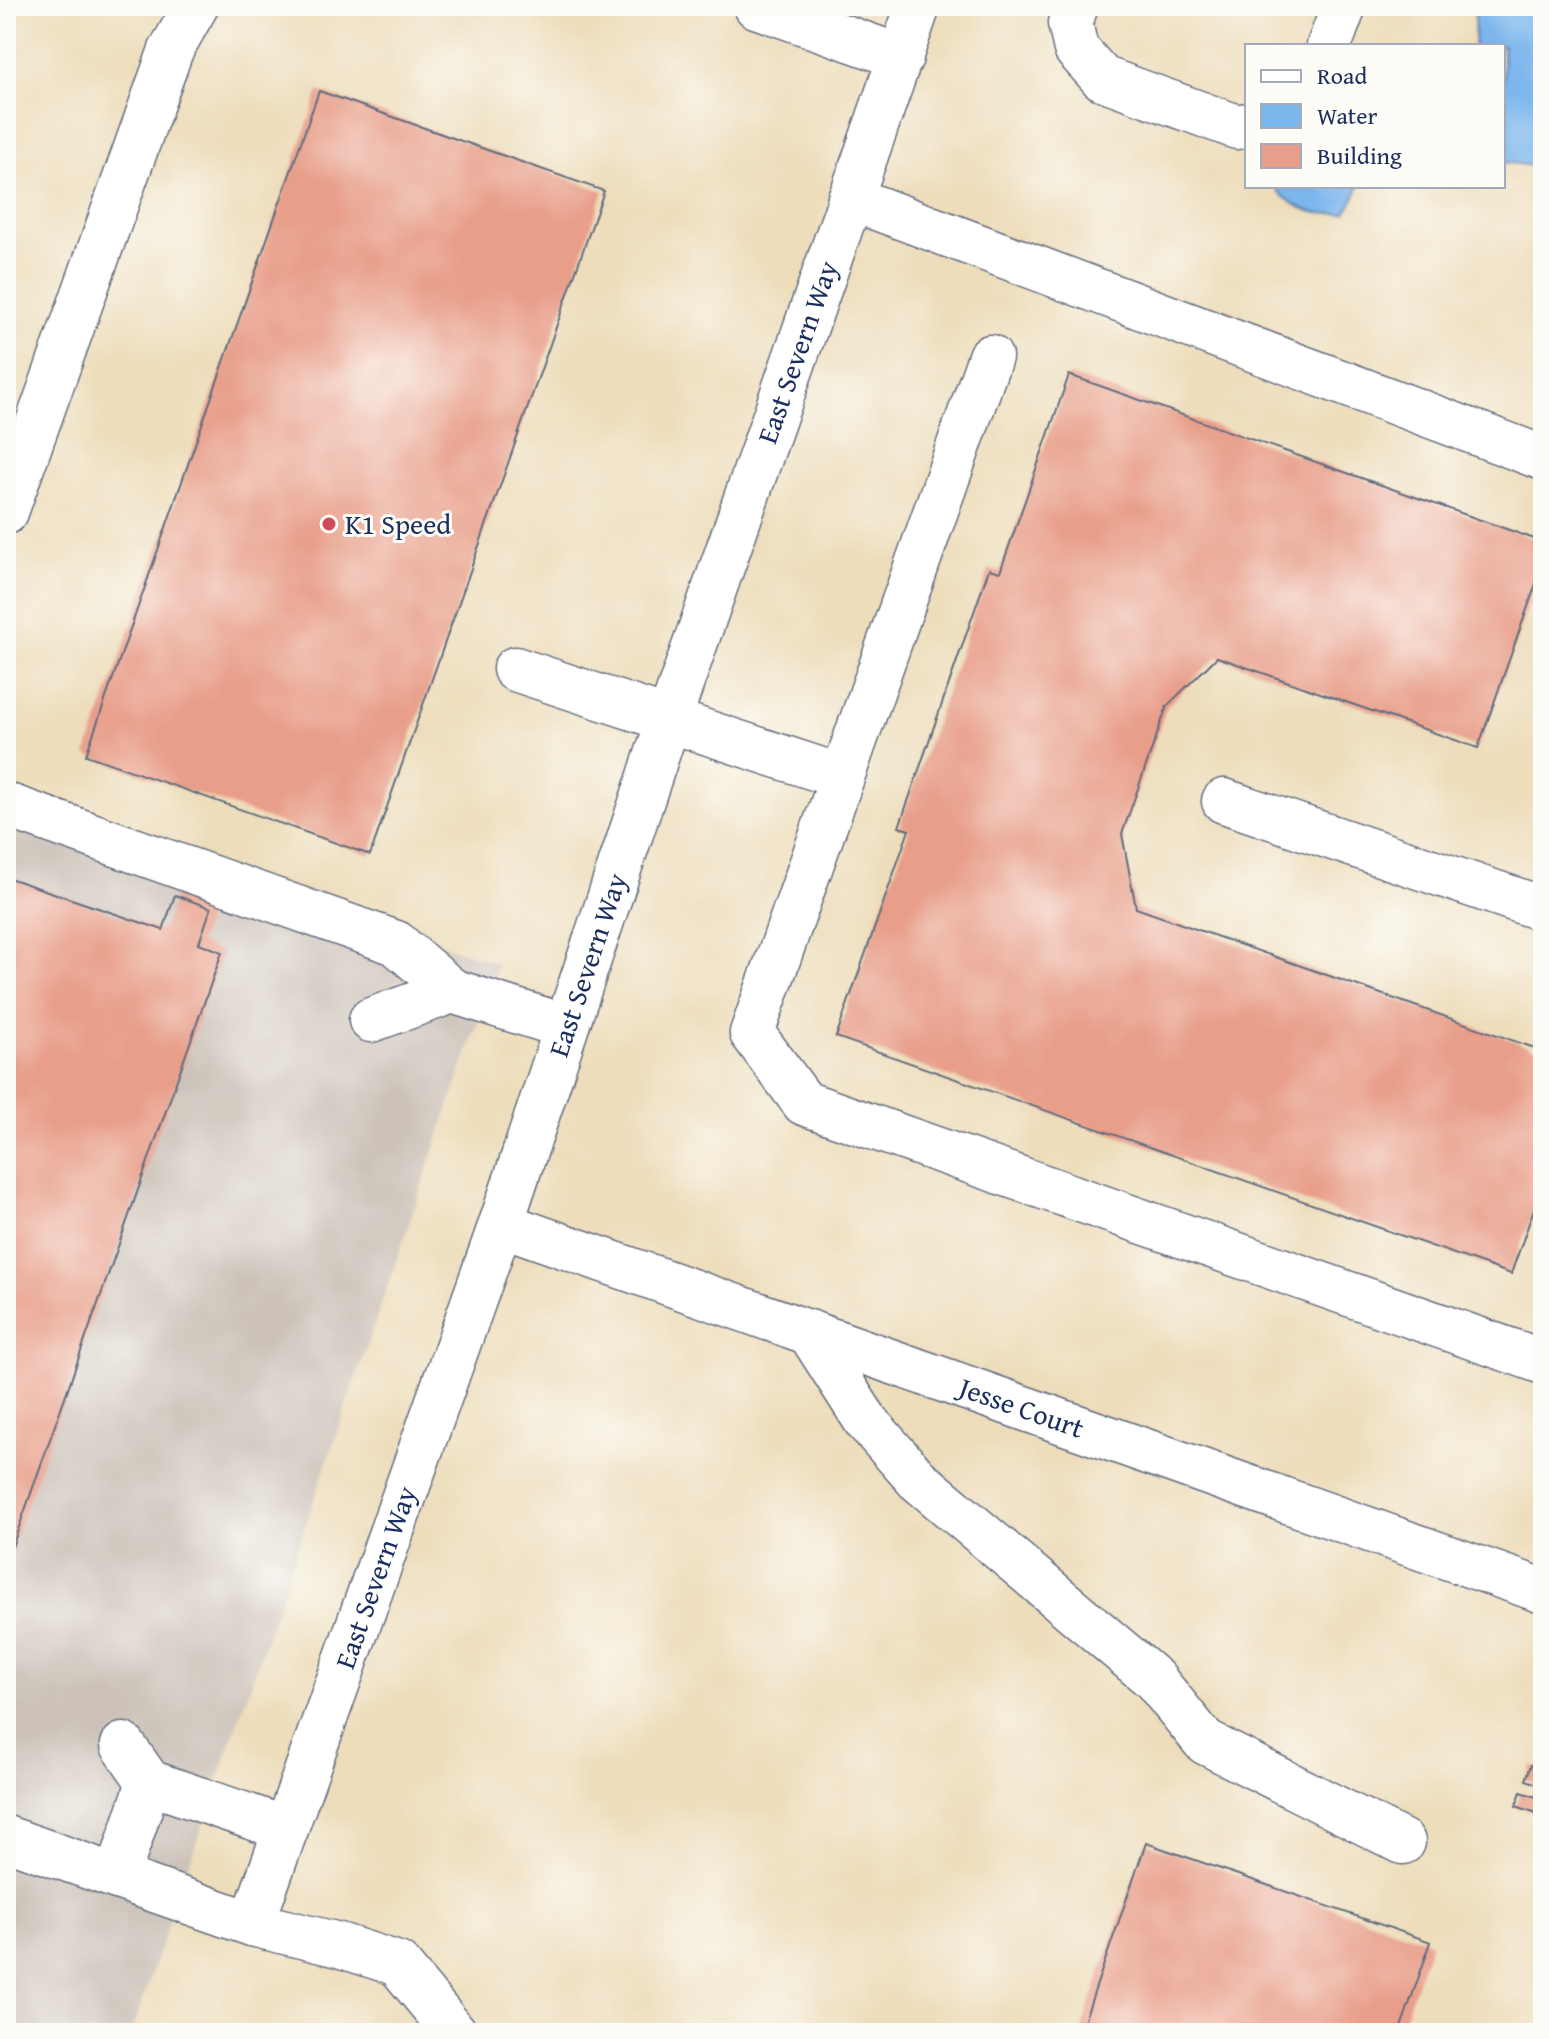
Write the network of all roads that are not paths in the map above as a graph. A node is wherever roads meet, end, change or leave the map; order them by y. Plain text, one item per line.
1 (196, 6) edge
2 (756, 6) edge
3 (918, 6) edge
4 (1076, 6) edge
5 (1344, 6) edge
6 (1330, 44) edge
7 (901, 57) junction
8 (1245, 125) edge
9 (850, 198) junction
10 (990, 357) dead end
11 (1543, 458) edge
12 (6, 512) edge
13 (515, 669) dead end
14 (669, 719) junction
15 (842, 777) junction
16 (1224, 801) dead end
17 (6, 805) edge
18 (1543, 909) edge
19 (452, 991) junction
20 (371, 1020) dead end
21 (564, 1026) junction
22 (501, 1224) junction
23 (809, 1332) junction
24 (1543, 1362) edge
25 (1543, 1591) edge
26 (123, 1745) dead end
27 (149, 1782) junction
28 (286, 1829) junction
29 (1403, 1842) dead end
30 (9, 1848) edge
31 (117, 1877) junction
32 (252, 1924) junction
33 (455, 2033) edge

1 - 12 street
2 - 7 street
3 - 7 street, East Severn Way
4 - 8 street
5 - 6 street
7 - 9 street, East Severn Way
9 - 11 street
9 - 14 street, East Severn Way
10 - 15 street
13 - 14 street
14 - 15 street
14 - 21 street, East Severn Way
15 - 24 street
16 - 18 street
17 - 19 street
19 - 20 street
19 - 21 street
21 - 22 street, East Severn Way
22 - 23 street, Jesse Court
22 - 28 street, East Severn Way
23 - 25 street, Jesse Court
23 - 29 street
26 - 27 street
27 - 28 street
27 - 31 street
28 - 32 street, East Severn Way
30 - 31 street
31 - 32 street
32 - 33 street

